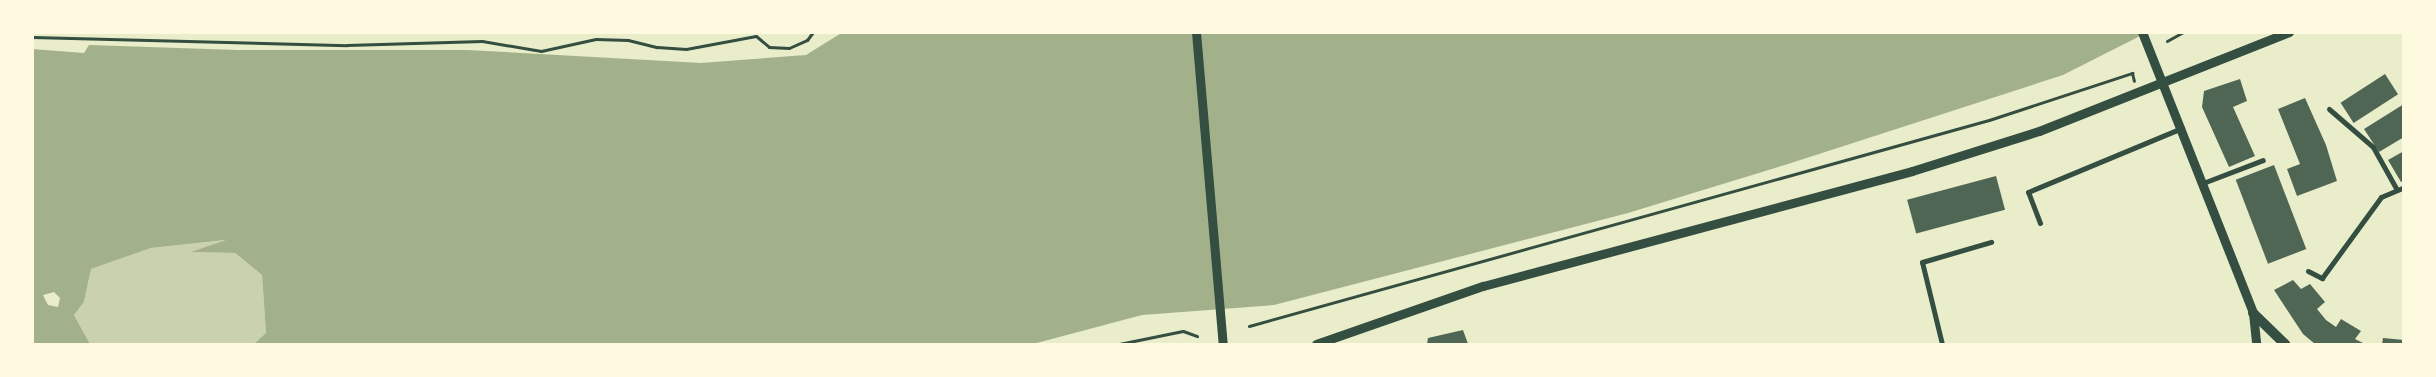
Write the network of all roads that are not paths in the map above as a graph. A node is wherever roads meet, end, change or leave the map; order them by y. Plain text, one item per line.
1 (1196, 32) edge
2 (2142, 32) edge
3 (2289, 32) edge
4 (2164, 82) junction
5 (2329, 110) dead end
6 (2182, 128) junction
7 (2263, 160) dead end
8 (2203, 183) junction
9 (2404, 187) edge
10 (2397, 190) junction
11 (2040, 224) dead end
12 (1991, 242) dead end
13 (2308, 271) dead end
14 (2253, 313) junction
15 (1223, 344) edge
16 (1316, 344) edge
17 (1942, 344) edge
18 (2256, 344) edge
19 (2285, 344) edge

1 - 15 street
2 - 4 street
3 - 4 street
4 - 6 street
4 - 16 street
5 - 10 street
6 - 8 street
6 - 11 street
7 - 8 street
8 - 14 street
9 - 10 street
10 - 13 street
12 - 17 street
14 - 18 street
14 - 19 main road

